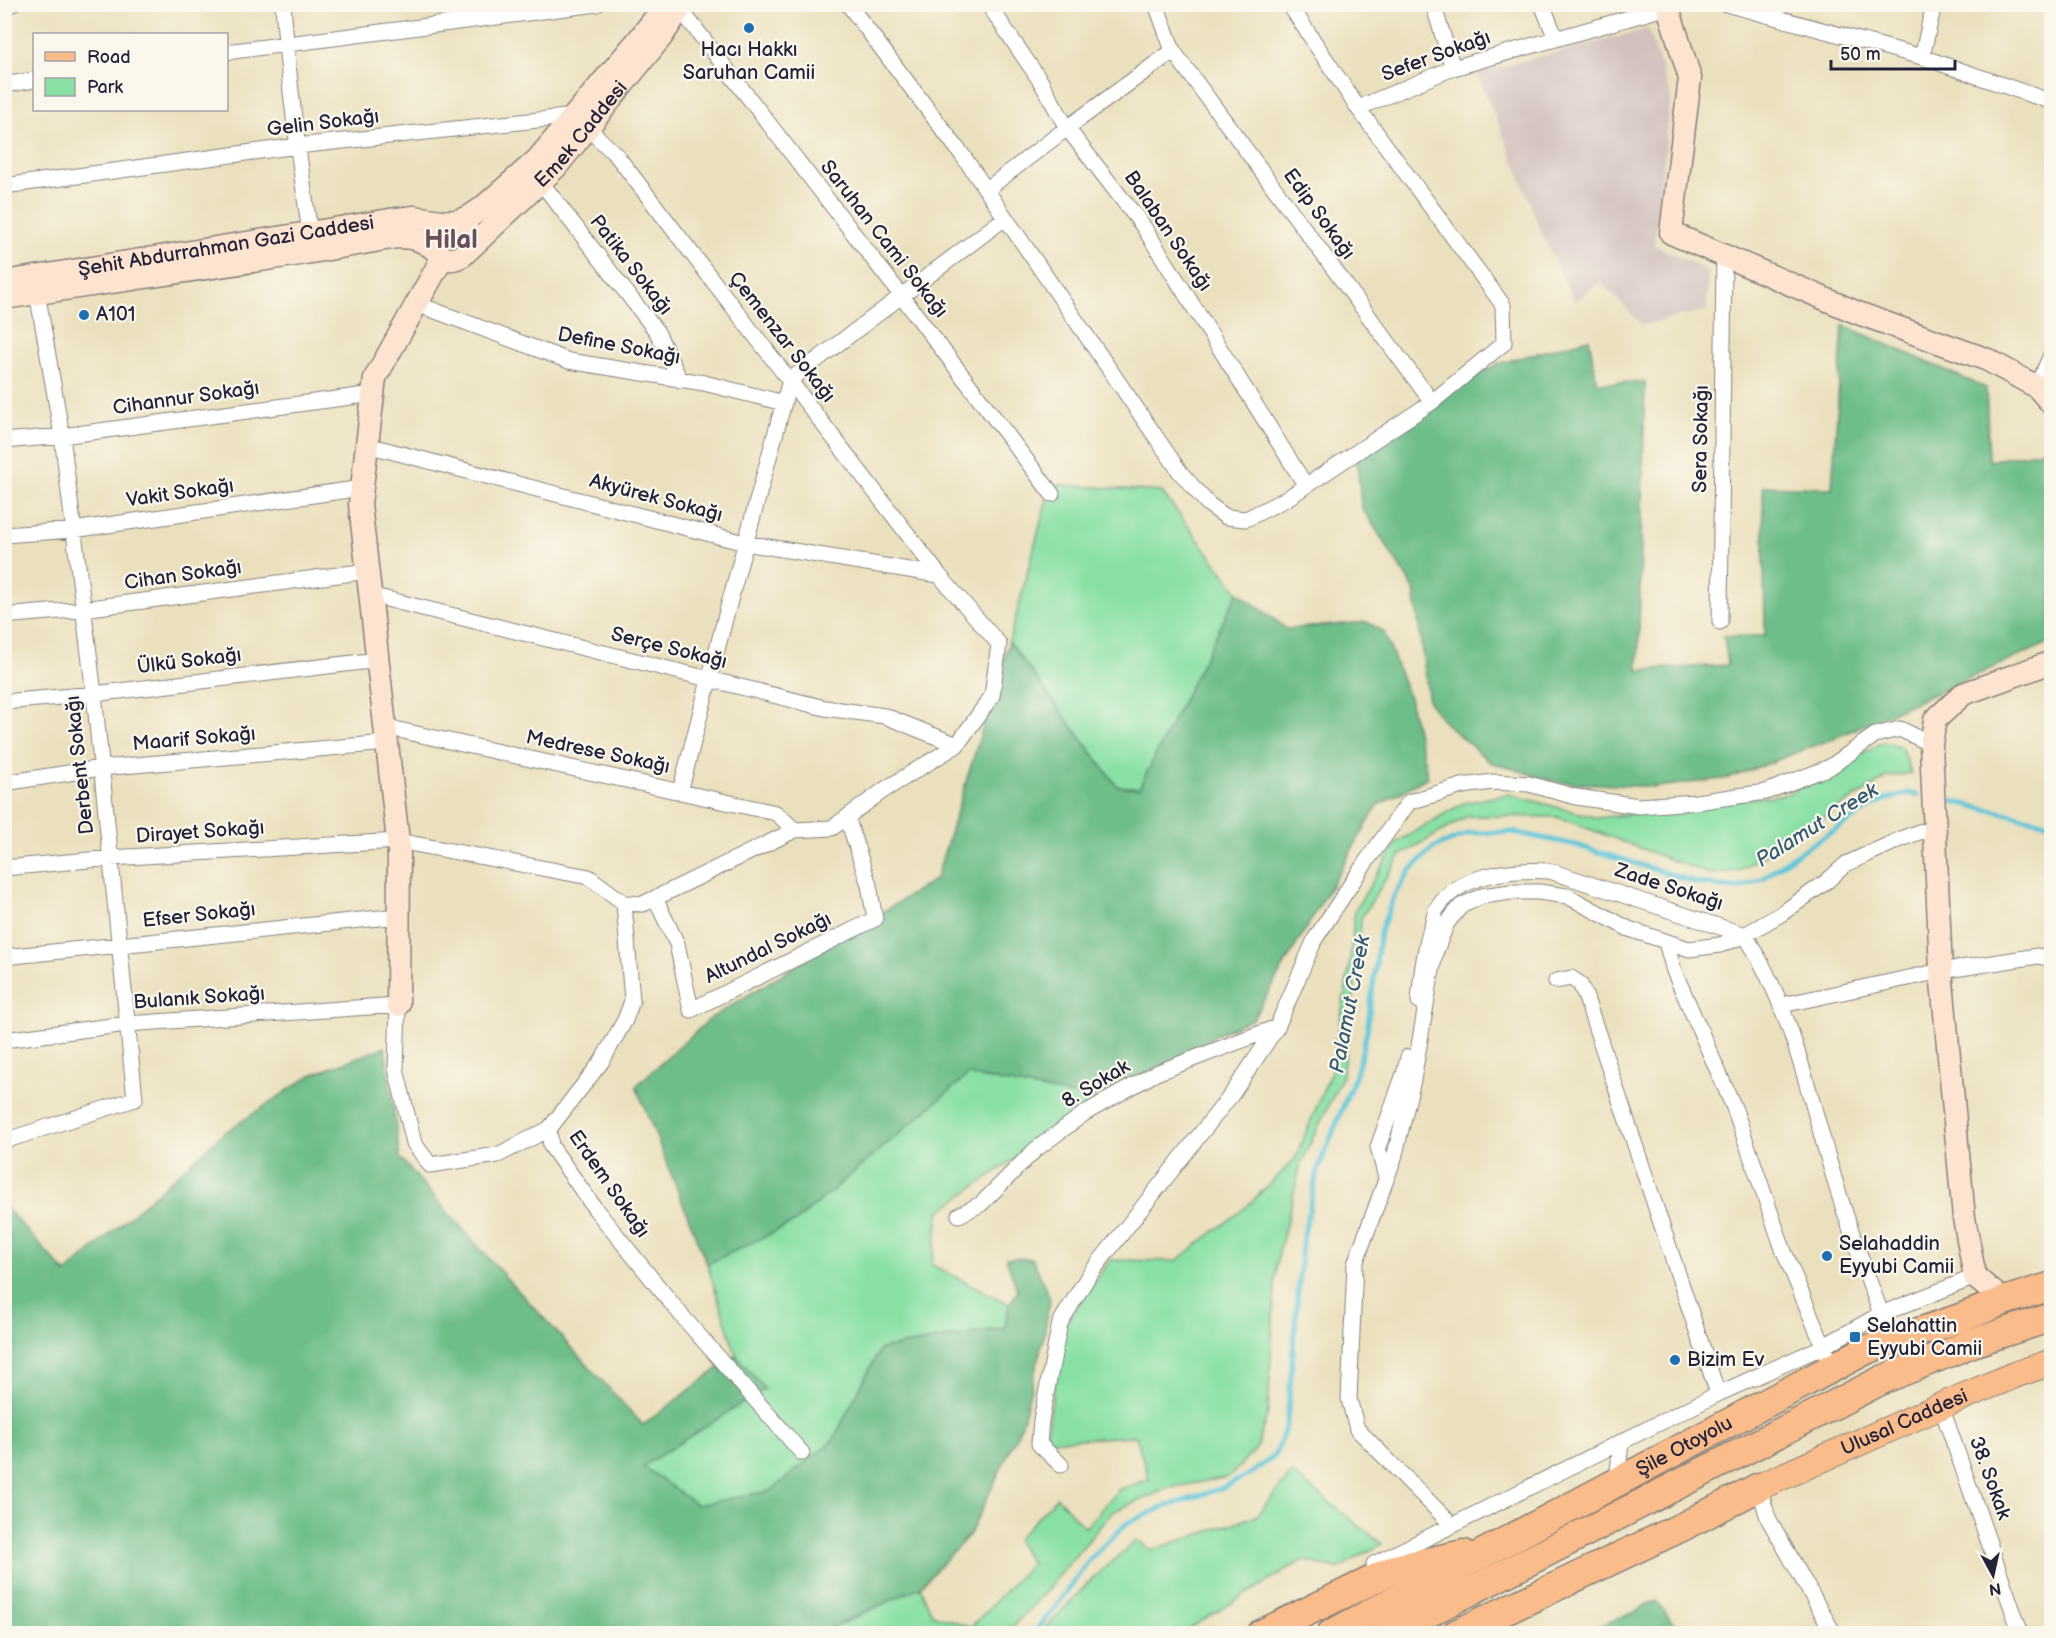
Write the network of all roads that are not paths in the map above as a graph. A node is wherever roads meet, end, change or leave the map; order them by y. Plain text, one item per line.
1 (12, 4) edge
2 (283, 4) edge
3 (597, 4) edge
4 (848, 4) edge
5 (988, 4) edge
6 (1156, 4) edge
7 (1289, 4) edge
8 (1434, 4) edge
9 (1542, 4) edge
10 (1726, 4) edge
11 (1934, 4) edge
12 (1668, 5) edge
13 (4, 6) edge
14 (676, 6) edge
15 (1556, 39) junction
16 (285, 43) junction
17 (1173, 51) junction
18 (228, 52) edge
19 (1922, 57) junction
20 (1453, 68) junction
21 (33, 80) edge
22 (4, 84) edge
23 (2052, 102) edge
24 (1358, 108) junction
25 (581, 122) junction
26 (1067, 128) junction
27 (297, 147) junction
28 (540, 181) junction
29 (4, 186) edge
30 (986, 190) junction
31 (1005, 218) junction
32 (452, 222) junction
33 (310, 233) junction
34 (466, 252) junction
35 (439, 253) junction
36 (1724, 256) junction
37 (4, 282) edge
38 (37, 292) junction
39 (901, 295) junction
40 (4, 298) edge
41 (417, 304) junction
42 (2052, 353) edge
43 (680, 380) junction
44 (790, 380) junction
45 (2037, 387) junction
46 (373, 394) junction
47 (784, 402) junction
48 (1432, 402) junction
49 (2052, 404) edge
50 (62, 436) junction
51 (4, 441) edge
52 (367, 445) junction
53 (1306, 486) junction
54 (362, 488) junction
55 (1052, 494) dead end
56 (73, 530) junction
57 (4, 535) edge
58 (745, 543) junction
59 (368, 571) junction
60 (939, 575) junction
61 (370, 595) junction
62 (83, 609) junction
63 (4, 616) edge
64 (1720, 622) dead end
65 (378, 660) junction
66 (2052, 662) edge
67 (709, 680) junction
68 (93, 694) junction
69 (4, 702) edge
70 (386, 735) junction
71 (1931, 744) junction
72 (957, 745) junction
73 (101, 768) junction
74 (4, 783) edge
75 (680, 792) junction
76 (847, 817) junction
77 (795, 830) junction
78 (1934, 830) junction
79 (398, 841) junction
80 (110, 858) junction
81 (4, 868) edge
82 (654, 898) junction
83 (624, 903) junction
84 (399, 916) junction
85 (1745, 935) junction
86 (1666, 942) junction
87 (119, 944) junction
88 (4, 957) edge
89 (2052, 959) edge
90 (1941, 971) junction
91 (1556, 981) dead end
92 (398, 1005) junction
93 (1782, 1005) junction
94 (127, 1024) junction
95 (1277, 1027) junction
96 (4, 1040) edge
97 (549, 1129) junction
98 (4, 1141) edge
99 (1386, 1178) junction
100 (960, 1215) dead end
101 (1975, 1277) junction
102 (2052, 1286) edge
103 (2004, 1301) junction
104 (1881, 1314) junction
105 (2052, 1317) edge
106 (1891, 1342) junction
107 (1828, 1357) junction
108 (2052, 1362) edge
109 (1718, 1394) junction
110 (1941, 1406) junction
111 (1621, 1442) junction
112 (802, 1453) dead end
113 (1061, 1465) dead end
114 (1617, 1481) junction
115 (1759, 1487) junction
116 (1452, 1525) junction
117 (1495, 1547) junction
118 (1366, 1568) dead end
119 (1260, 1634) edge
120 (1331, 1634) edge
121 (1387, 1634) edge
122 (1456, 1634) edge
123 (1834, 1634) edge
124 (2020, 1634) edge

1 - 13 street
2 - 16 street
3 - 16 street
4 - 30 street
5 - 26 street, Balaban Sokağı
6 - 17 street, Edip Sokağı
7 - 24 street
8 - 20 street
9 - 15 street
10 - 19 street
11 - 19 street
12 - 15 street, Sefer Sokağı
12 - 36 street
14 - 25 street, Emek Caddesi
14 - 39 street, Saruhan Cami Sokağı
15 - 20 street, Sefer Sokağı
16 - 18 street
16 - 27 street
17 - 26 street
17 - 48 street, Edip Sokağı
19 - 23 street
20 - 24 street, Sefer Sokağı
21 - 22 street
24 - 48 street
25 - 27 street, Gelin Sokağı
25 - 28 street, Emek Caddesi
25 - 32 street, Emek Caddesi
25 - 44 street, Çemenzar Sokağı
26 - 30 street
26 - 53 street, Balaban Sokağı
27 - 29 street, Gelin Sokağı
27 - 33 street
28 - 34 street, Emek Caddesi
28 - 43 street, Patika Sokağı
30 - 31 street
31 - 39 street
31 - 53 street
32 - 33 street, Şehit Abdurrahman Gazi Caddesi
32 - 34 street
32 - 35 street
33 - 37 street, Şehit Abdurrahman Gazi Caddesi
34 - 35 street
35 - 38 street, Şehit Abdurrahman Gazi Caddesi
35 - 41 street
36 - 45 street
36 - 64 street, Sera Sokağı
38 - 40 street, Şehit Abdurrahman Gazi Caddesi
38 - 50 street, Derbent Sokağı
39 - 44 street
39 - 55 street, Saruhan Cami Sokağı
41 - 43 street, Define Sokağı
41 - 46 street
42 - 45 street
43 - 47 street, Define Sokağı
44 - 47 street
44 - 60 street, Çemenzar Sokağı
45 - 49 street
46 - 50 street, Cihannur Sokağı
46 - 52 street
47 - 58 street
48 - 53 street
50 - 51 street, Cihannur Sokağı
50 - 56 street, Derbent Sokağı
52 - 54 street
52 - 58 street, Akyürek Sokağı
54 - 56 street, Vakit Sokağı
54 - 59 street
56 - 57 street, Vakit Sokağı
56 - 62 street, Derbent Sokağı
58 - 60 street, Akyürek Sokağı
58 - 67 street
59 - 61 street
59 - 62 street, Cihan Sokağı
60 - 72 street
61 - 65 street
61 - 67 street, Serçe Sokağı
62 - 63 street, Cihan Sokağı
62 - 68 street, Derbent Sokağı
65 - 68 street, Ülkü Sokağı
65 - 70 street
66 - 71 street
67 - 72 street, Serçe Sokağı
67 - 75 street
68 - 69 street, Ülkü Sokağı
68 - 73 street, Derbent Sokağı
70 - 73 street, Maarif Sokağı
70 - 75 street, Medrese Sokağı
70 - 79 street
71 - 78 street
71 - 95 street
72 - 76 street
73 - 74 street, Maarif Sokağı
73 - 80 street, Derbent Sokağı
75 - 77 street, Medrese Sokağı
76 - 77 street
76 - 82 street, Altundal Sokağı
77 - 82 street
78 - 85 street
78 - 90 street
79 - 80 street, Dirayet Sokağı
79 - 83 street
79 - 84 street
80 - 81 street, Dirayet Sokağı
80 - 87 street, Derbent Sokağı
82 - 83 street
83 - 97 street, Erdem Sokağı
84 - 87 street, Efser Sokağı
84 - 92 street
85 - 86 street
85 - 93 street
85 - 99 street, Zade Sokağı
86 - 99 street
86 - 107 street
87 - 88 street, Efser Sokağı
87 - 94 street, Derbent Sokağı
89 - 90 street
90 - 93 street
90 - 101 street
91 - 109 street
92 - 94 street, Bulanık Sokağı
92 - 97 street
93 - 104 street
94 - 96 street, Bulanık Sokağı
94 - 98 street, Derbent Sokağı
95 - 100 street, 8. Sokak
95 - 113 street
97 - 112 street, Erdem Sokağı
99 - 116 street
101 - 103 street
101 - 104 street
102 - 103 highway, Şile Otoyolu
103 - 106 highway, Şile Otoyolu
104 - 106 street
104 - 107 street
105 - 121 highway, Şile Otoyolu
106 - 107 highway, Şile Otoyolu
107 - 109 street
107 - 114 highway, Şile Otoyolu
108 - 110 main road, Ulusal Caddesi
109 - 111 street
110 - 115 main road, Ulusal Caddesi
110 - 124 street, 38. Sokak
111 - 114 street
111 - 116 street
114 - 117 highway, Şile Otoyolu
115 - 122 highway
115 - 123 street
116 - 118 street
117 - 119 highway
117 - 120 highway, Şile Otoyolu

